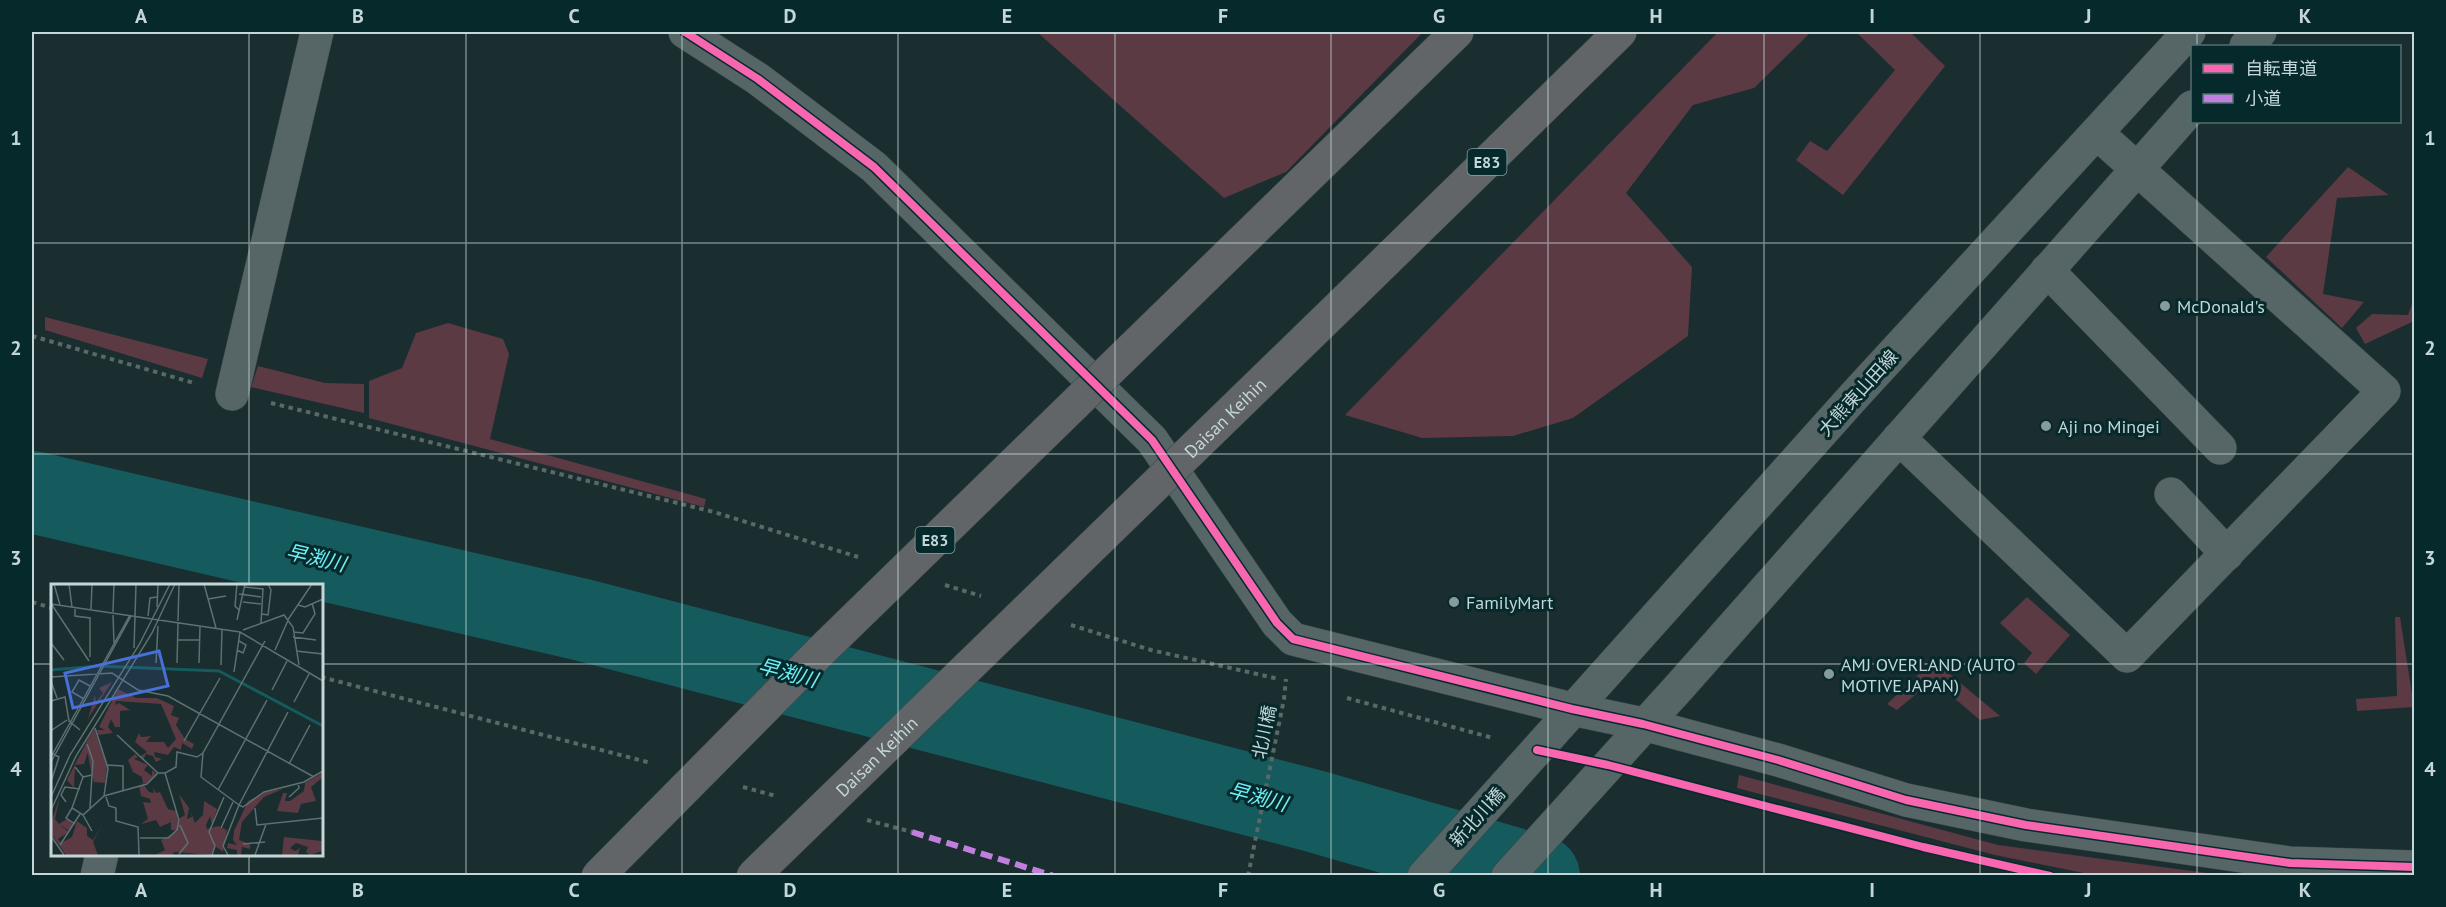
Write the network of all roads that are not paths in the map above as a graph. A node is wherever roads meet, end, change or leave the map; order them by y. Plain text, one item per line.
1 (316, 32) edge
2 (685, 32) edge
3 (1457, 32) edge
4 (1620, 32) edge
5 (2188, 32) edge
6 (2260, 32) edge
7 (2248, 45) edge
8 (2191, 108) edge
9 (2097, 133) junction
10 (2136, 169) junction
11 (2048, 270) junction
12 (232, 394) road end
13 (1899, 438) junction
14 (2220, 448) dead end
15 (2171, 494) dead end
16 (2226, 554) junction
17 (1572, 709) junction
18 (1643, 724) junction
19 (1534, 754) joint
20 (102, 856) edge
21 (2415, 867) edge
22 (97, 876) edge
23 (598, 876) edge
24 (753, 876) edge
25 (1424, 876) edge
26 (1508, 876) edge

1 - 12 street
2 - 17 street
3 - 23 highway, E83, bridge
4 - 24 highway, Daisan Keihin / E83, bridge
5 - 9 street, 大熊東山田線
6 - 7 street
8 - 10 street
9 - 10 street
9 - 17 street, 大熊東山田線
10 - 11 street
10 - 16 street
11 - 13 street
11 - 14 street
13 - 16 street
13 - 18 street
15 - 16 street
17 - 18 street
17 - 19 street, 大熊東山田線
18 - 21 street
18 - 26 street
19 - 25 street, 新北川橋
20 - 22 street

